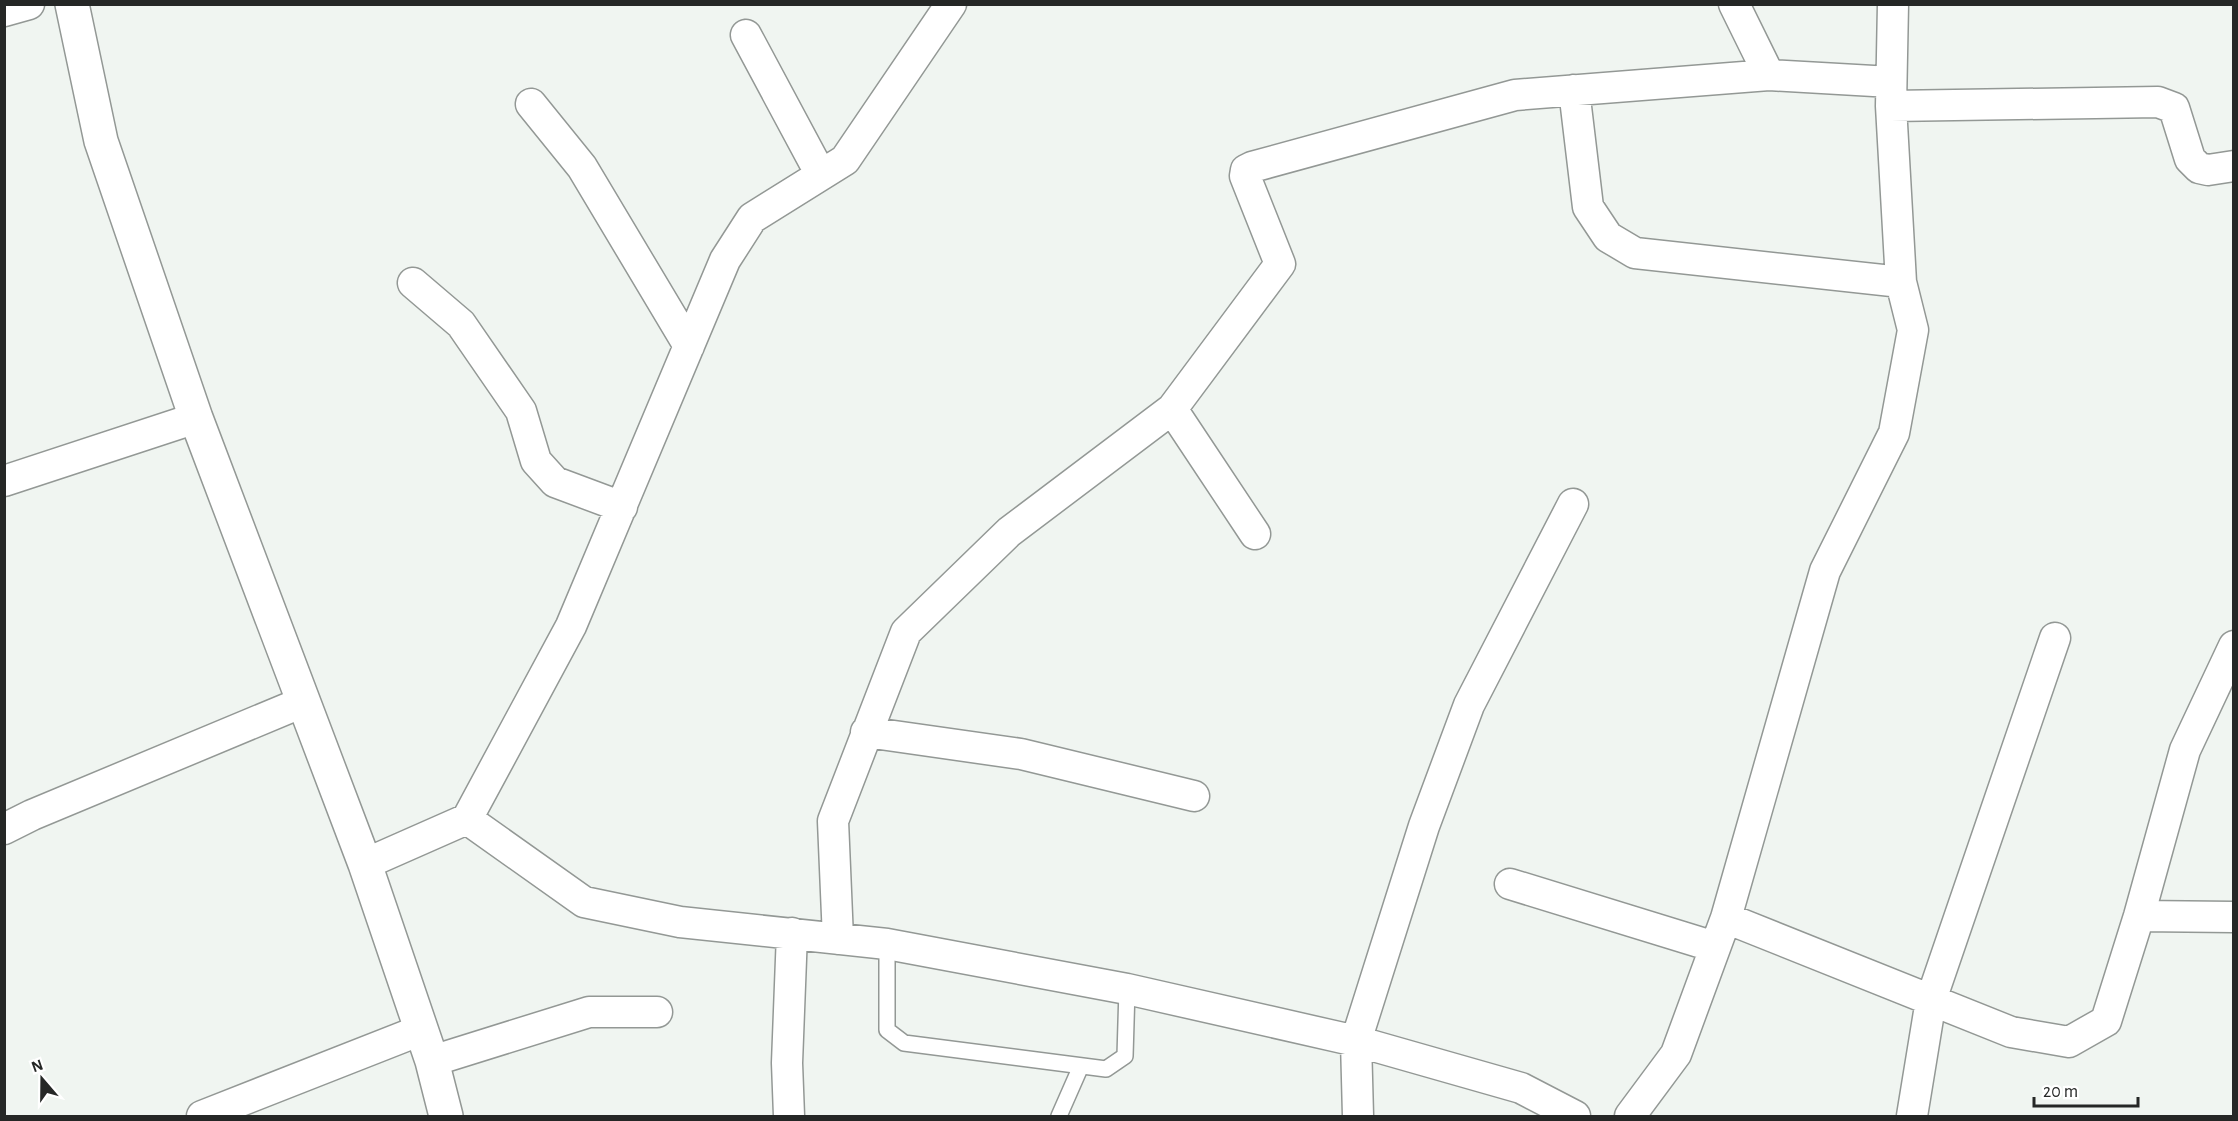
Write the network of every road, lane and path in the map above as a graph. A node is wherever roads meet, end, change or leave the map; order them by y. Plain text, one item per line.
1 (29, 4) edge
2 (72, 4) edge
3 (951, 4) edge
4 (1734, 4) edge
5 (1893, 4) edge
6 (4, 11) edge
7 (746, 35) dead end
8 (1769, 75) junction
9 (1574, 90) junction
10 (1891, 94) junction
11 (531, 104) dead end
12 (2234, 166) edge
13 (821, 175) junction
14 (1901, 282) junction
15 (413, 284) dead end
16 (689, 346) junction
17 (1172, 409) junction
18 (196, 418) junction
19 (4, 481) edge
20 (1573, 504) dead end
21 (622, 507) junction
22 (1255, 534) dead end
23 (2055, 638) dead end
24 (2234, 646) edge
25 (303, 702) junction
26 (866, 732) junction
27 (1194, 796) dead end
28 (467, 819) junction
29 (4, 829) edge
30 (365, 864) junction
31 (1510, 884) dead end
32 (2139, 916) junction
33 (2234, 917) edge
34 (1726, 918) junction
35 (792, 933) junction
36 (837, 939) junction
37 (887, 944) junction
38 (1715, 947) junction
39 (1127, 989) junction
40 (1931, 1000) junction
41 (657, 1012) dead end
42 (421, 1030) junction
43 (1356, 1041) junction
44 (432, 1061) junction
45 (1081, 1066) junction
46 (202, 1116) edge
47 (446, 1116) edge
48 (789, 1116) edge
49 (1059, 1116) edge
50 (1358, 1116) edge
51 (1575, 1116) edge
52 (1630, 1116) edge
53 (1912, 1116) edge

1 - 6 street
2 - 18 main road
3 - 13 street
4 - 8 street
5 - 10 street
7 - 13 street
8 - 9 street
8 - 10 street
9 - 14 street
9 - 17 street
10 - 12 street
10 - 14 street
11 - 16 street
13 - 16 street
14 - 34 street
15 - 21 street
16 - 21 street
17 - 22 street
17 - 26 street
18 - 19 street
18 - 25 main road
20 - 43 street
21 - 28 street
23 - 40 street
24 - 32 street
25 - 29 street
25 - 30 main road
26 - 27 street
26 - 36 street
28 - 30 street
28 - 35 street
30 - 42 main road
31 - 38 street
32 - 33 street
32 - 40 street
34 - 38 street
34 - 40 street
35 - 36 street
35 - 48 street
36 - 37 street
37 - 39 street
37 - 45 lane
38 - 52 street
39 - 43 street
39 - 45 lane
40 - 53 street
41 - 44 street
42 - 44 main road
42 - 46 street
43 - 50 street
43 - 51 street
44 - 47 main road
45 - 49 lane

